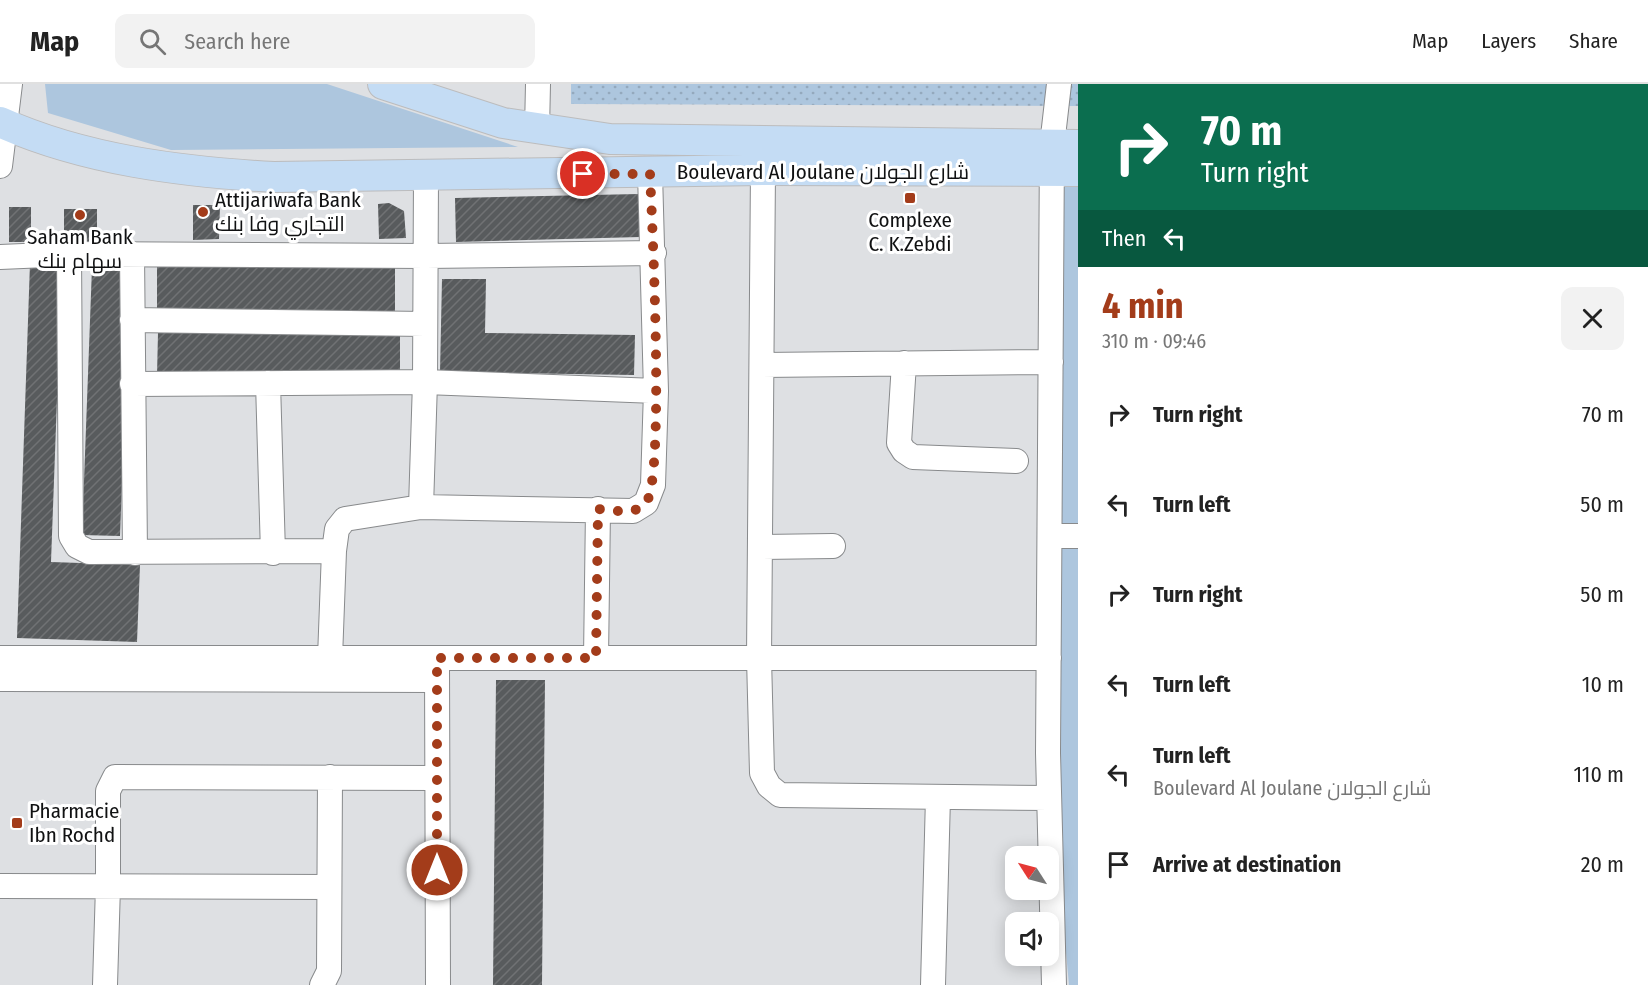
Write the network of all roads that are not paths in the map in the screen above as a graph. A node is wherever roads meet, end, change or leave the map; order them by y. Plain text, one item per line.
1 (10, 84) edge
2 (383, 84) edge
3 (537, 84) edge
4 (1059, 84) edge
5 (2, 123) edge
6 (537, 130) junction
7 (1065, 158) edge
8 (0, 166) edge
9 (763, 170) junction
10 (650, 174) junction
11 (426, 176) junction
12 (654, 253) junction
13 (69, 254) junction
14 (132, 254) junction
15 (426, 256) junction
16 (0, 257) edge
17 (132, 320) junction
18 (425, 324) junction
19 (1051, 362) junction
20 (904, 363) junction
21 (762, 364) junction
22 (425, 382) junction
23 (268, 383) junction
24 (132, 384) junction
25 (656, 391) junction
26 (1016, 461) dead end
27 (421, 507) junction
28 (598, 509) junction
29 (1050, 536) junction
30 (1078, 536) edge
31 (833, 546) dead end
32 (760, 547) junction
33 (334, 551) junction
34 (135, 553) junction
35 (273, 553) junction
36 (0, 658) edge
37 (330, 658) junction
38 (596, 658) junction
39 (759, 658) junction
40 (1049, 658) junction
41 (437, 669) junction
42 (0, 679) edge
43 (330, 777) junction
44 (437, 778) junction
45 (938, 797) junction
46 (1049, 798) junction
47 (0, 886) edge
48 (108, 886) junction
49 (329, 887) junction
50 (105, 985) edge
51 (322, 985) edge
52 (438, 985) edge
53 (933, 985) edge
54 (1054, 985) edge

1 - 5 street
2 - 6 main road, Boulevard Al Joulane شارع الجولان
3 - 6 street
4 - 7 street
5 - 8 street
5 - 11 main road, Boulevard Al Joulane شارع الجولان
6 - 7 main road, Boulevard Al Joulane شارع الجولان
7 - 9 main road, Boulevard Al Joulane شارع الجولان
7 - 19 street
9 - 10 main road, Boulevard Al Joulane شارع الجولان
9 - 21 street
10 - 11 main road, Boulevard Al Joulane شارع الجولان
10 - 12 street
11 - 15 street
12 - 15 street
12 - 25 street
13 - 14 street
13 - 16 street
13 - 34 street
14 - 15 street
14 - 17 street
15 - 18 street
17 - 18 street
17 - 24 street
18 - 22 street
19 - 20 street
19 - 29 street
20 - 21 street
20 - 26 street
21 - 32 street
22 - 23 street
22 - 25 street
22 - 27 street
23 - 24 street
23 - 35 street
24 - 34 street
25 - 28 street
27 - 28 street
27 - 33 street
28 - 38 street
29 - 30 street
29 - 40 street
31 - 32 street
32 - 39 street
33 - 35 street
33 - 37 street
34 - 35 street
36 - 37 street
37 - 41 street
38 - 39 street
38 - 41 street
39 - 40 street
39 - 45 street
40 - 46 street
41 - 42 street
41 - 44 street
43 - 44 street
43 - 48 street
43 - 49 street
44 - 52 street
45 - 46 street
45 - 53 street
46 - 54 street
47 - 48 street
48 - 49 street
48 - 50 street
49 - 51 street

